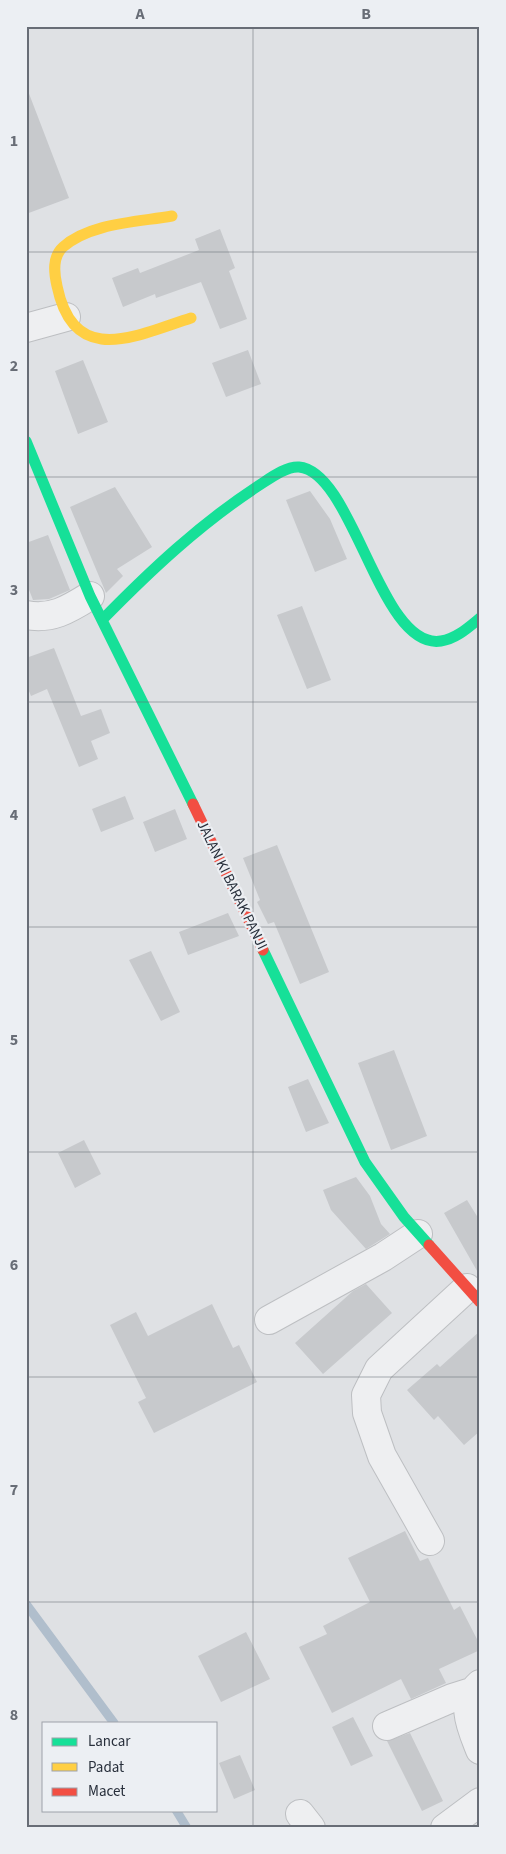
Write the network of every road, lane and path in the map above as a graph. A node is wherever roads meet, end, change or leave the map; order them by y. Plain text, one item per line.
1 (172, 216) dead end
2 (66, 316) junction
3 (190, 318) dead end
4 (26, 328) edge
5 (26, 441) edge
6 (96, 608) junction
7 (26, 615) edge
8 (480, 618) edge
9 (418, 1234) junction
10 (473, 1295) edge
11 (270, 1320) dead end
12 (430, 1541) dead end
13 (476, 1688) edge
14 (387, 1726) dead end
15 (480, 1750) edge
16 (480, 1802) edge
17 (444, 1828) edge

1 - 2 street
2 - 3 street
2 - 4 street
5 - 6 street, JALAN KI BARAK PANJI
6 - 7 street
6 - 8 street
6 - 9 street, JALAN KI BARAK PANJI
9 - 10 street, JALAN KI BARAK PANJI
9 - 11 street
10 - 12 street
13 - 14 street
13 - 15 street
16 - 17 street

